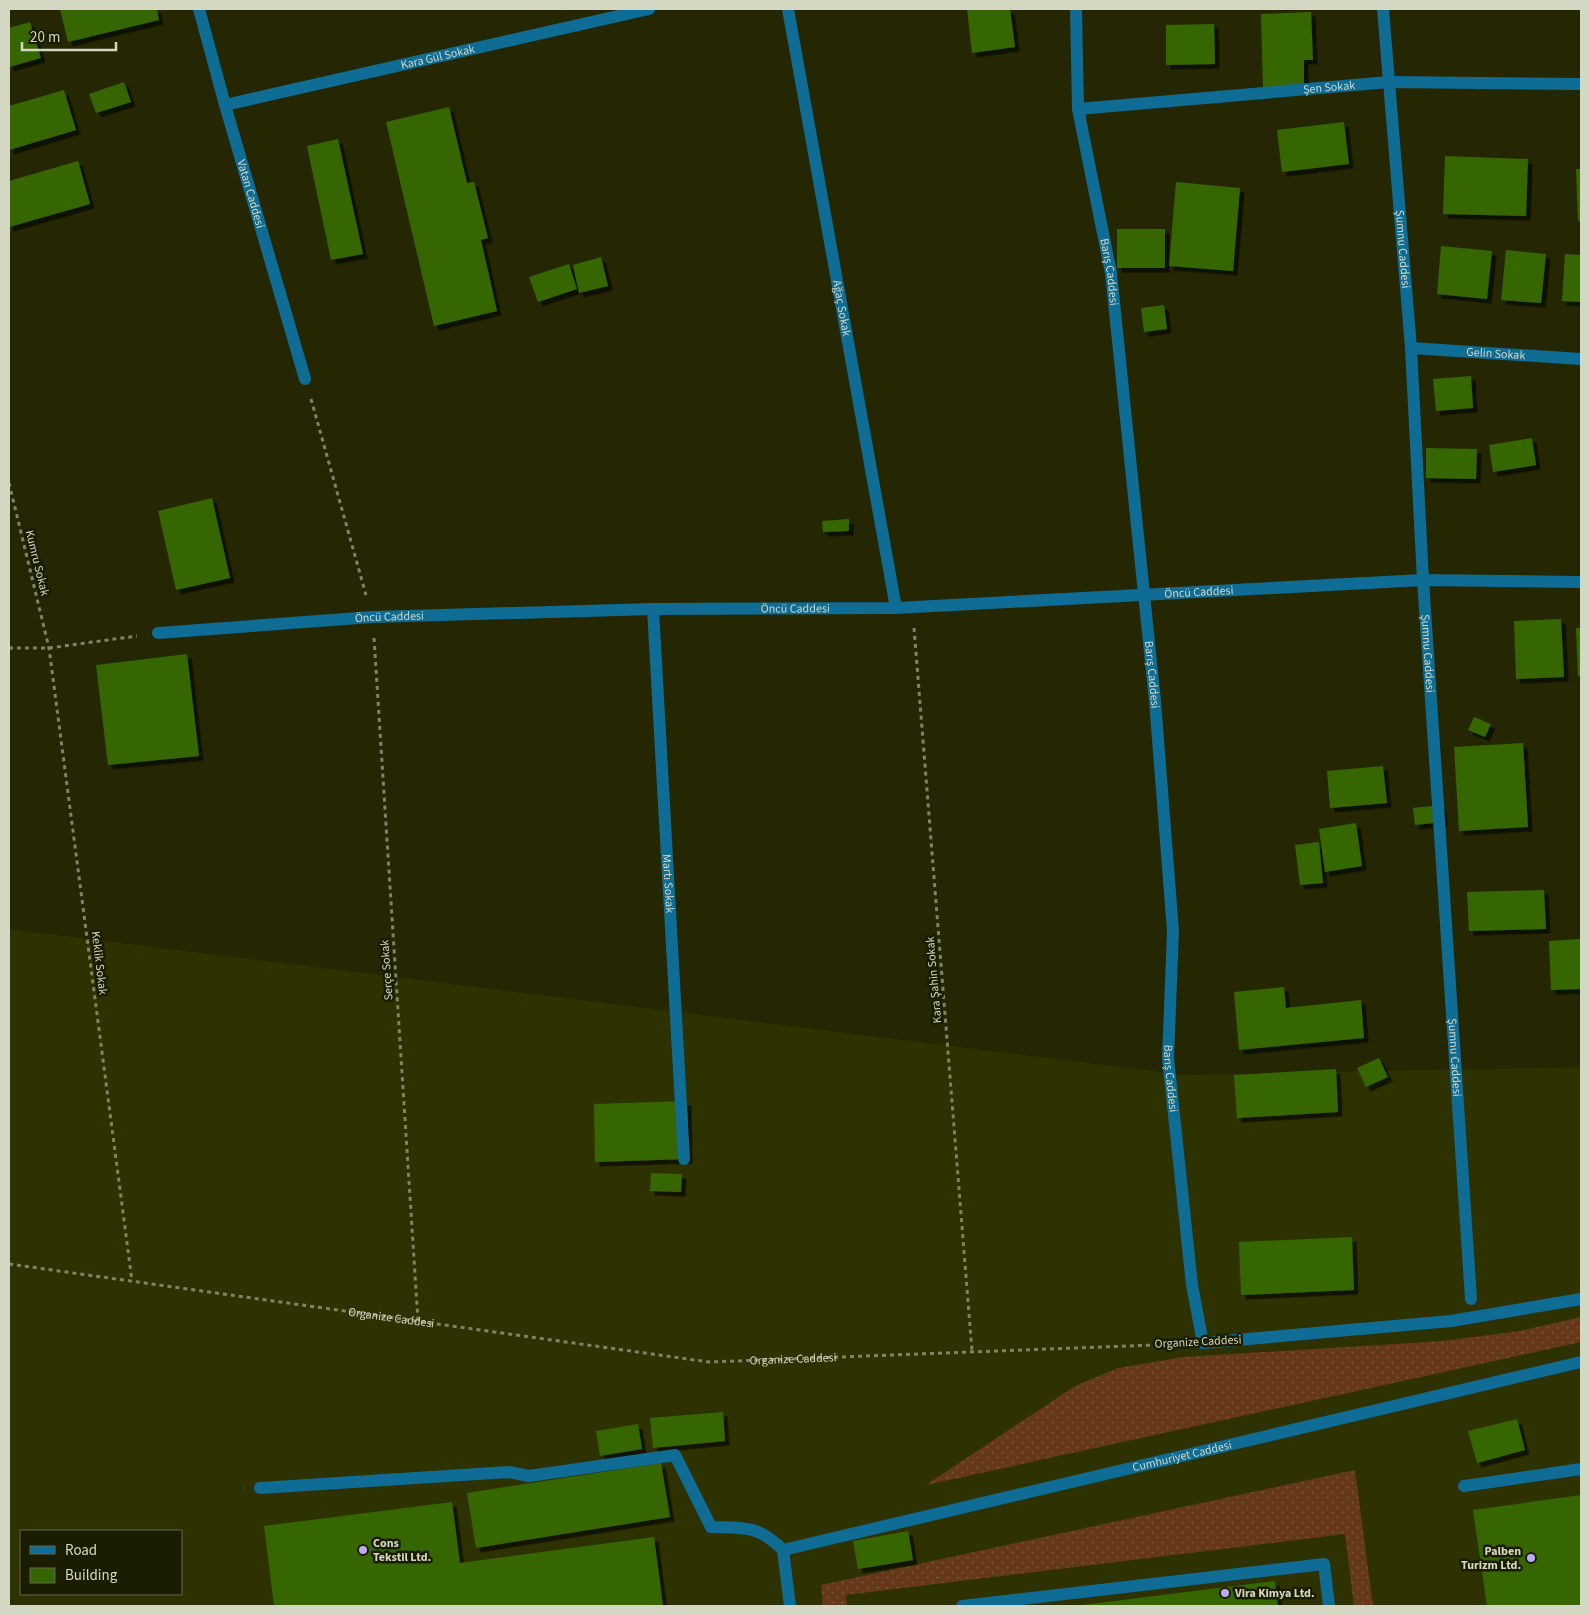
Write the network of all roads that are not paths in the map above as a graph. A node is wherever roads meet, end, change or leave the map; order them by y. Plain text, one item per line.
1 (200, 9) edge
2 (649, 9) edge
3 (788, 9) edge
4 (1076, 9) edge
5 (1383, 9) edge
6 (1389, 82) junction
7 (1581, 84) edge
8 (224, 105) junction
9 (1078, 109) junction
10 (1411, 348) junction
11 (1581, 359) edge
12 (305, 379) road end
13 (1423, 580) junction
14 (1581, 582) edge
15 (1143, 595) junction
16 (896, 608) junction
17 (653, 609) junction
18 (158, 633) road end
19 (684, 1159) dead end
20 (1471, 1298) dead end
21 (1581, 1300) edge
22 (1203, 1343) joint
23 (1581, 1362) edge
24 (1581, 1469) edge
25 (1464, 1486) dead end
26 (260, 1488) dead end
27 (783, 1550) junction
28 (790, 1606) edge
29 (962, 1606) edge
30 (1329, 1606) edge

1 - 8 street, Vatan Caddesi
2 - 8 street, Kara Gül Sokak
3 - 16 street, Ağaç Sokak
4 - 9 street, Barış Caddesi
5 - 6 street, Şumnu Caddesi
6 - 7 street, Şen Sokak
6 - 9 street, Şen Sokak
6 - 10 street, Şumnu Caddesi
8 - 12 street, Vatan Caddesi
9 - 15 street, Barış Caddesi
10 - 11 street, Gelin Sokak
10 - 13 street, Şumnu Caddesi
13 - 14 street, Öncü Caddesi
13 - 15 street, Öncü Caddesi
13 - 20 street, Şumnu Caddesi
15 - 16 street, Öncü Caddesi
15 - 22 street, Barış Caddesi
16 - 17 street, Öncü Caddesi
17 - 18 street, Öncü Caddesi
17 - 19 street, Martı Sokak
21 - 22 street, Organize Caddesi
23 - 27 street, Cumhuriyet Caddesi
24 - 25 street
26 - 27 street
27 - 28 street
29 - 30 street

